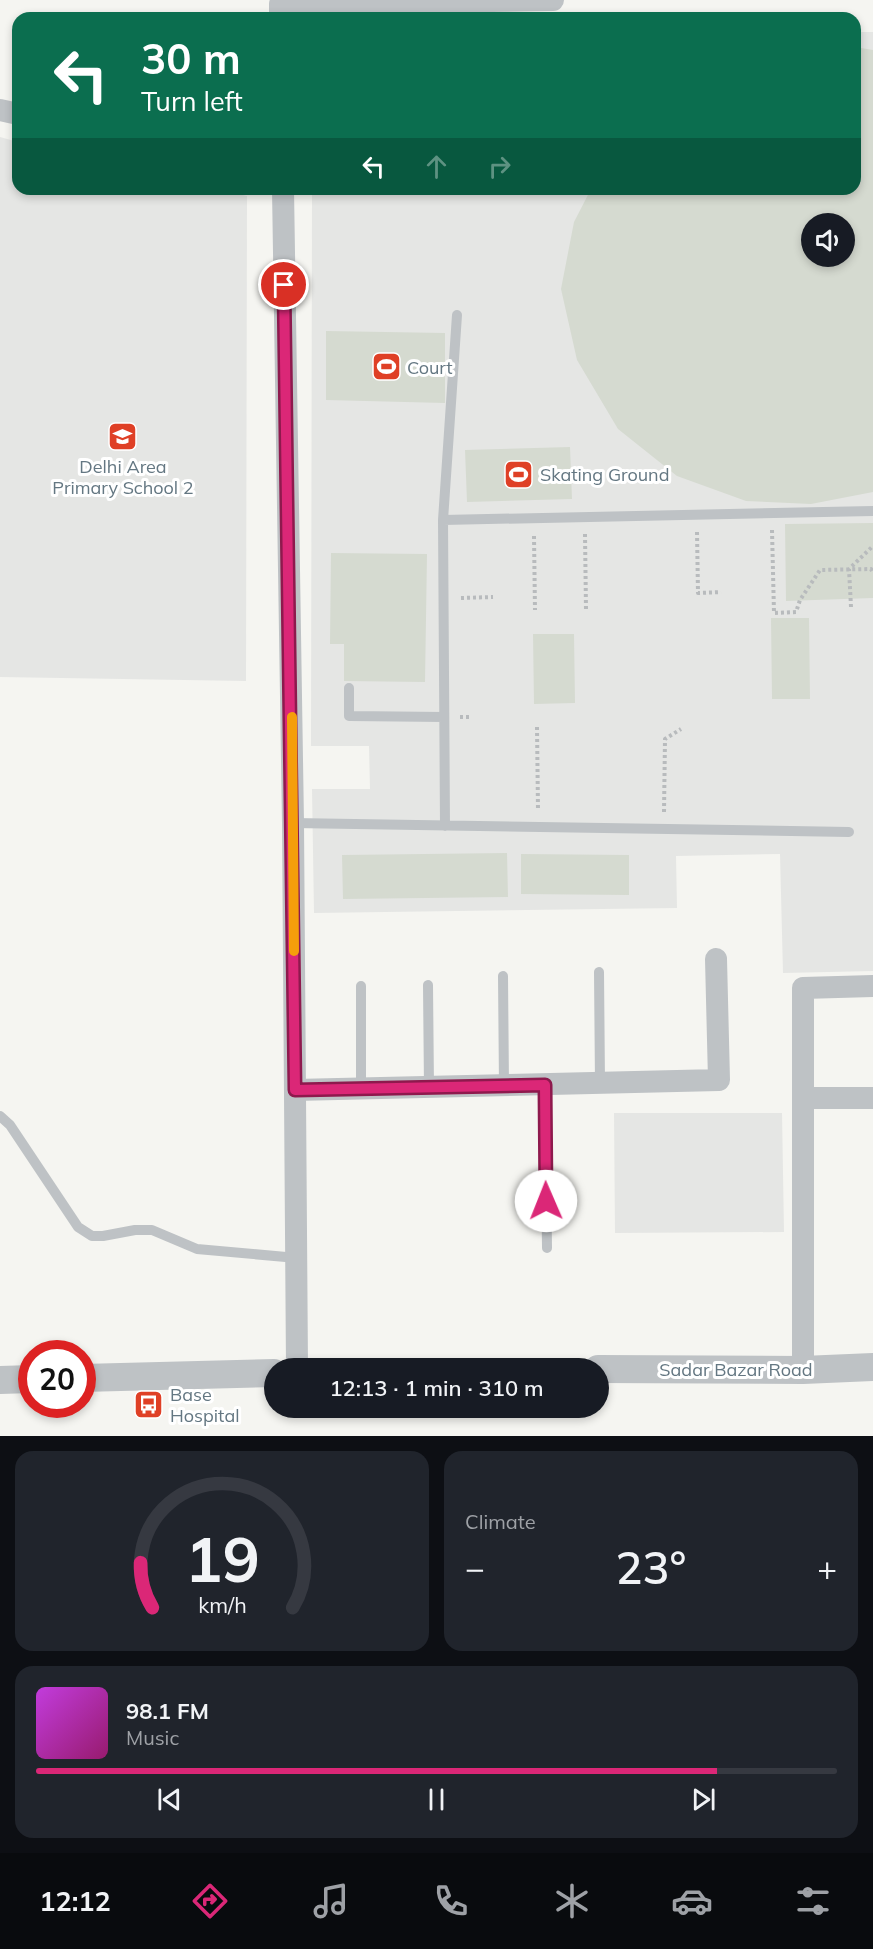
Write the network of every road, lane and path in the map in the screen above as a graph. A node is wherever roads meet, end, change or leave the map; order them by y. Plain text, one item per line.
1 (553, 0) edge
2 (280, 7) edge
3 (283, 195) edge
4 (457, 315) dead end
5 (873, 511) edge
6 (772, 514) junction
7 (697, 516) junction
8 (585, 518) junction
9 (534, 519) junction
10 (443, 520) junction
11 (873, 546) edge
12 (849, 569) junction
13 (873, 573) edge
14 (721, 592) dead end
15 (494, 597) dead end
16 (444, 598) junction
17 (851, 607) dead end
18 (586, 609) dead end
19 (535, 610) dead end
20 (349, 688) dead end
21 (444, 717) junction
22 (537, 727) dead end
23 (681, 729) dead end
24 (293, 824) junction
25 (445, 826) junction
26 (538, 828) junction
27 (664, 828) junction
28 (849, 831) dead end
29 (716, 959) dead end
30 (599, 972) dead end
31 (503, 976) dead end
32 (428, 985) dead end
33 (361, 986) dead end
34 (873, 986) edge
35 (600, 1083) junction
36 (545, 1085) junction
37 (504, 1086) junction
38 (429, 1087) junction
39 (361, 1089) junction
40 (295, 1090) junction
41 (803, 1098) junction
42 (873, 1098) edge
43 (0, 1116) edge
44 (547, 1248) dead end
45 (297, 1258) junction
46 (297, 1358) edge
47 (873, 1367) edge
48 (609, 1369) edge
49 (803, 1370) junction
50 (264, 1373) edge
51 (96, 1378) edge
52 (18, 1379) edge
53 (0, 1380) edge

1 - 2 street
3 - 24 street
4 - 10 lane
5 - 6 lane
6 - 7 lane
6 - 12 path
7 - 8 lane
7 - 14 path
8 - 9 lane
8 - 18 path
9 - 10 lane
9 - 19 path
10 - 16 lane
11 - 12 path
12 - 13 path
12 - 17 path
15 - 16 path
16 - 21 lane
20 - 21 lane
21 - 25 lane
22 - 26 path
23 - 27 path
24 - 25 lane
24 - 40 street
25 - 26 lane
26 - 27 lane
27 - 28 lane
29 - 35 street
30 - 35 lane
31 - 37 lane
32 - 38 lane
33 - 39 lane
34 - 41 street
35 - 36 street
36 - 37 street
36 - 44 lane
37 - 38 street
38 - 39 street
39 - 40 street
40 - 45 street
41 - 42 street
41 - 49 street
43 - 45 lane
45 - 46 street
47 - 49 street, Sadar Bazar Road
48 - 49 street, Sadar Bazar Road
50 - 51 street
52 - 53 street

